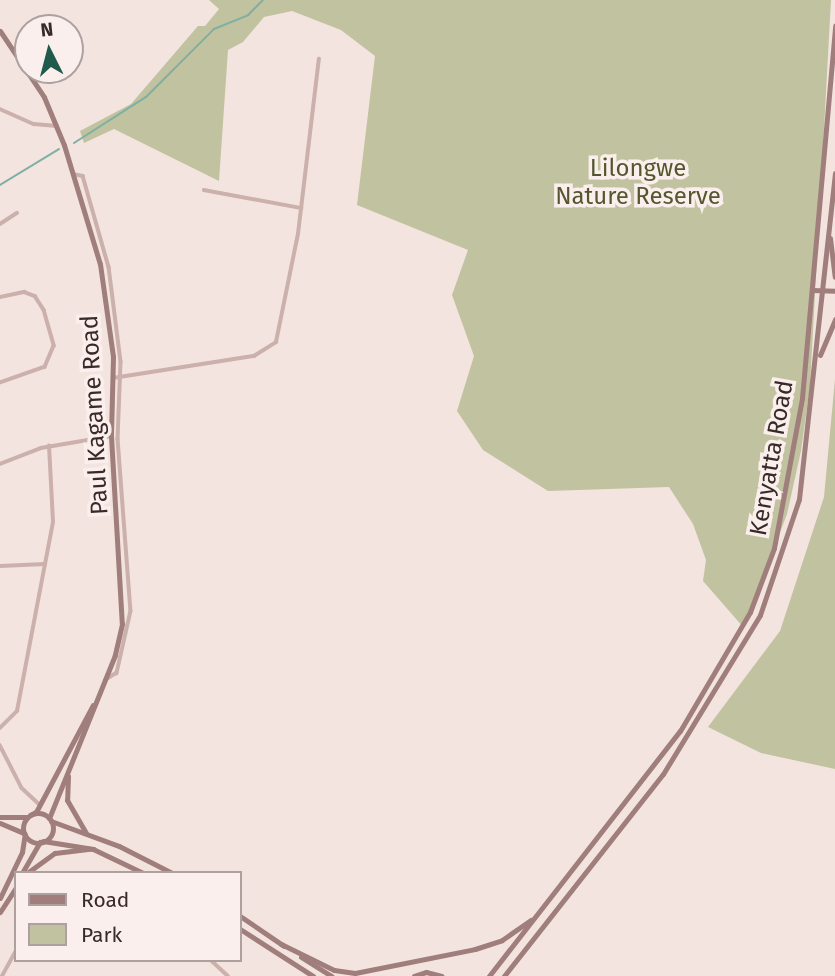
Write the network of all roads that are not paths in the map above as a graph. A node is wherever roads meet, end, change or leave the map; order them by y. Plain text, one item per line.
1 (835, 25) edge
2 (0, 31) edge
3 (319, 59) dead end
4 (0, 109) edge
5 (57, 126) junction
6 (835, 173) edge
7 (73, 174) junction
8 (204, 190) dead end
9 (301, 208) junction
10 (17, 213) dead end
11 (0, 224) edge
12 (828, 232) junction
13 (835, 277) edge
14 (812, 290) junction
15 (824, 290) junction
16 (835, 291) edge
17 (0, 297) edge
18 (835, 319) edge
19 (816, 372) junction
20 (113, 378) junction
21 (121, 378) junction
22 (0, 383) edge
23 (111, 436) junction
24 (49, 446) junction
25 (0, 464) edge
26 (45, 564) junction
27 (0, 566) edge
28 (106, 680) junction
29 (101, 690) junction
30 (0, 728) edge
31 (0, 745) edge
32 (72, 762) junction
33 (39, 804) junction
34 (29, 816) junction
35 (0, 817) edge
36 (50, 820) junction
37 (0, 823) edge
38 (24, 834) junction
39 (89, 836) junction
40 (42, 842) junction
41 (93, 849) junction
42 (26, 871) edge
43 (28, 871) edge
44 (139, 871) edge
45 (168, 871) edge
46 (14, 890) edge
47 (0, 898) edge
48 (0, 912) edge
49 (537, 916) junction
50 (242, 917) edge
51 (242, 930) edge
52 (281, 944) junction
53 (14, 955) edge
54 (213, 962) edge
55 (2, 976) edge
56 (228, 976) edge
57 (313, 976) edge
58 (331, 976) edge
59 (414, 976) edge
60 (442, 976) edge
61 (489, 976) edge
62 (504, 976) edge

1 - 14 main road, Kenyatta Road
2 - 5 main road, Paul Kagame Road
3 - 9 street
4 - 5 street
5 - 7 main road, Paul Kagame Road
6 - 12 main road, Kenyatta Road
7 - 20 main road, Paul Kagame Road
7 - 21 street
8 - 9 street
9 - 21 street
10 - 11 street
12 - 13 main road
12 - 15 main road, Kenyatta Road
14 - 15 main road
14 - 49 main road, Kenyatta Road
15 - 16 main road
15 - 19 main road, Kenyatta Road
17 - 22 street
18 - 19 main road
19 - 62 main road, Kenyatta Road
20 - 21 street
20 - 23 main road, Paul Kagame Road
21 - 28 street
23 - 24 street
23 - 28 main road, Paul Kagame Road
24 - 25 street
24 - 26 street
26 - 27 street
26 - 30 street
28 - 29 main road, Paul Kagame Road
29 - 32 main road, Paul Kagame Road
29 - 33 main road, Paul Kagame Road
31 - 33 street
32 - 36 main road, Paul Kagame Road
32 - 39 main road
33 - 34 main road, Paul Kagame Road
34 - 35 main road
34 - 36 main road
34 - 38 main road
36 - 39 main road
36 - 40 main road
37 - 38 main road
38 - 40 main road
38 - 47 main road
39 - 45 main road
40 - 41 main road
40 - 42 main road
41 - 43 main road
41 - 44 main road
46 - 48 main road
49 - 52 main road
49 - 61 main road, Kenyatta Road
50 - 52 main road
51 - 57 main road
52 - 58 main road
53 - 55 street
54 - 56 street
59 - 60 main road

